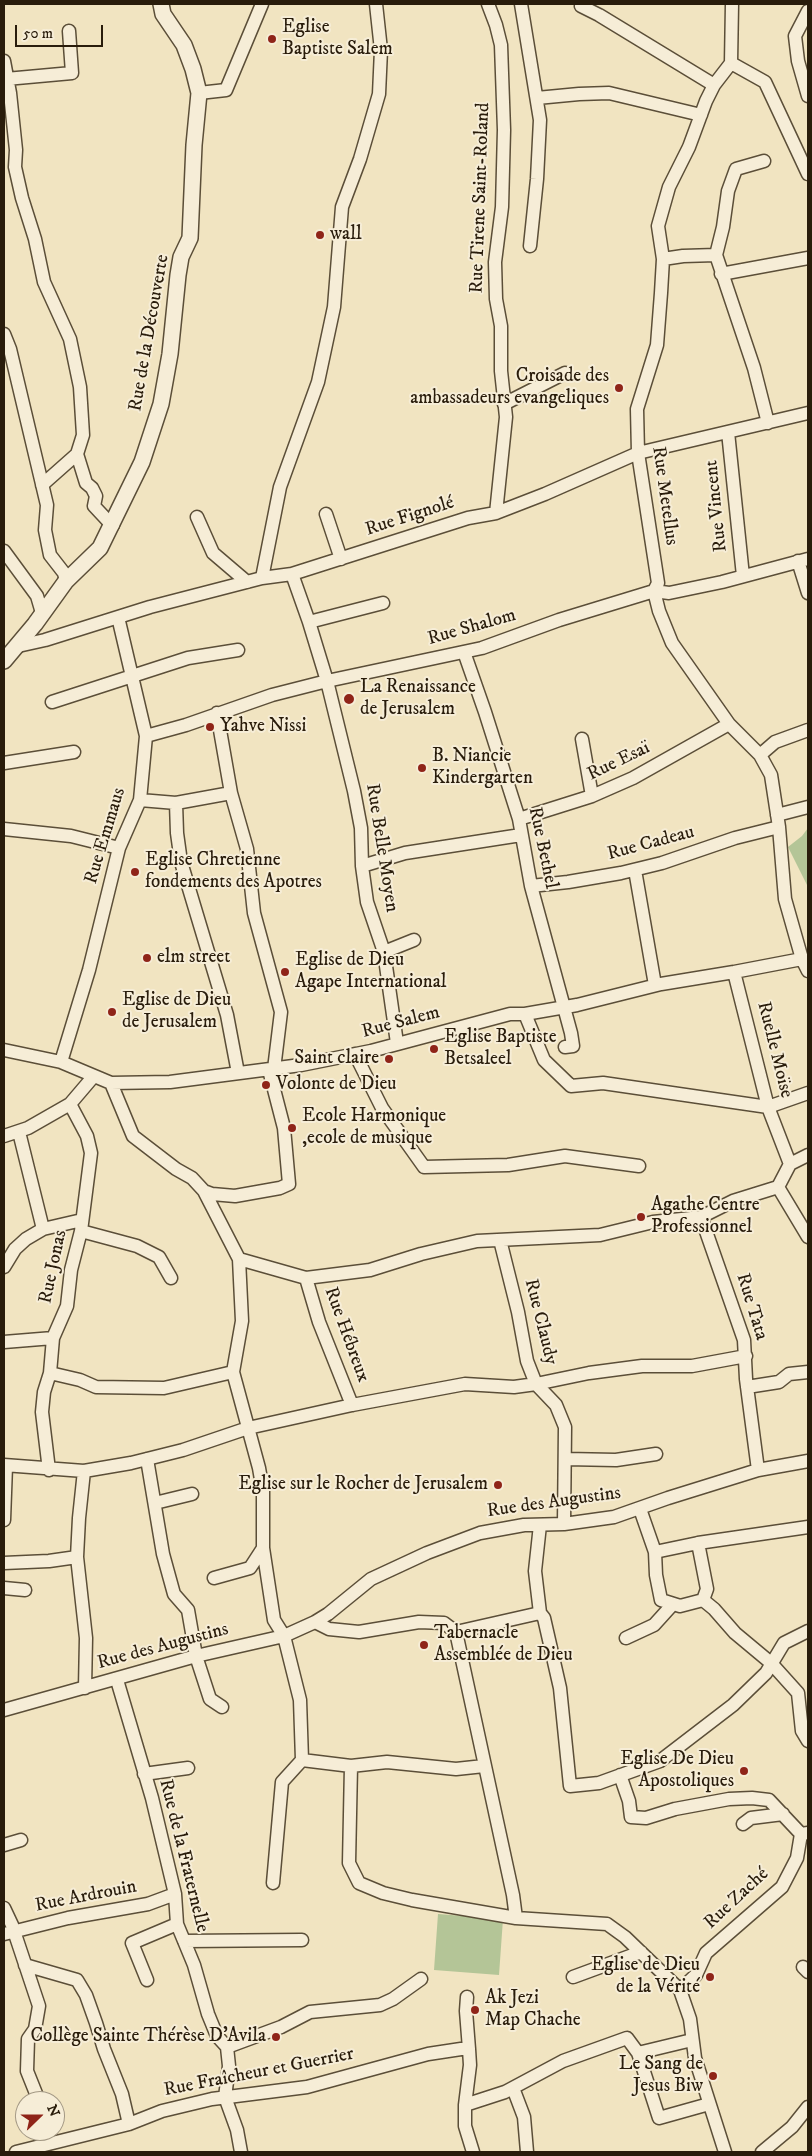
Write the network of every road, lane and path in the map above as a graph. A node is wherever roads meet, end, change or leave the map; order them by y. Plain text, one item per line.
1 (161, 4) edge
2 (262, 4) edge
3 (376, 4) edge
4 (488, 4) edge
5 (521, 4) edge
6 (732, 4) edge
7 (581, 6) dead end
8 (808, 11) edge
9 (69, 31) dead end
10 (4, 61) edge
11 (731, 63) junction
12 (6, 79) junction
13 (714, 85) junction
14 (199, 93) junction
15 (808, 96) edge
16 (537, 98) junction
17 (701, 115) junction
18 (764, 161) dead end
19 (808, 174) edge
20 (530, 246) dead end
21 (716, 255) junction
22 (808, 258) edge
23 (663, 259) junction
24 (721, 274) junction
25 (4, 334) edge
26 (565, 373) dead end
27 (504, 404) junction
28 (808, 413) edge
29 (768, 423) junction
30 (728, 432) junction
31 (638, 453) junction
32 (77, 454) junction
33 (42, 485) junction
34 (326, 514) dead end
35 (496, 514) junction
36 (197, 517) dead end
37 (113, 525) junction
38 (4, 551) edge
39 (342, 559) junction
40 (803, 560) edge
41 (292, 574) junction
42 (742, 576) junction
43 (262, 578) junction
44 (66, 581) junction
45 (246, 582) junction
46 (654, 591) junction
47 (808, 593) edge
48 (383, 603) dead end
49 (42, 613) junction
50 (118, 617) junction
51 (309, 622) junction
52 (18, 646) junction
53 (238, 650) dead end
54 (464, 652) junction
55 (4, 660) edge
56 (132, 677) junction
57 (327, 681) junction
58 (52, 702) dead end
59 (217, 713) junction
60 (729, 724) junction
61 (808, 730) edge
62 (146, 736) junction
63 (582, 739) dead end
64 (74, 752) dead end
65 (760, 755) junction
66 (4, 763) edge
67 (231, 793) junction
68 (592, 796) junction
69 (140, 800) junction
70 (176, 803) junction
71 (808, 807) edge
72 (519, 819) junction
73 (778, 821) junction
74 (4, 829) edge
75 (521, 835) junction
76 (119, 848) junction
77 (362, 866) junction
78 (635, 870) junction
79 (531, 886) junction
80 (414, 940) dead end
81 (808, 943) edge
82 (384, 952) junction
83 (805, 959) edge
84 (808, 971) edge
85 (734, 972) junction
86 (655, 985) junction
87 (565, 1007) junction
88 (525, 1014) junction
89 (396, 1043) junction
90 (565, 1048) dead end
91 (4, 1050) edge
92 (355, 1054) junction
93 (60, 1062) junction
94 (272, 1070) junction
95 (238, 1074) junction
96 (93, 1077) junction
97 (111, 1083) junction
98 (808, 1093) edge
99 (70, 1104) junction
100 (768, 1107) junction
101 (19, 1132) junction
102 (4, 1136) edge
103 (808, 1155) edge
104 (790, 1164) junction
105 (639, 1166) dead end
106 (778, 1187) junction
107 (204, 1192) junction
108 (701, 1218) junction
109 (81, 1226) junction
110 (43, 1229) junction
111 (808, 1237) edge
112 (500, 1240) junction
113 (239, 1259) junction
114 (4, 1267) edge
115 (172, 1278) dead end
116 (306, 1278) junction
117 (53, 1338) junction
118 (4, 1342) edge
119 (746, 1356) junction
120 (233, 1372) junction
121 (808, 1372) edge
122 (50, 1373) junction
123 (536, 1384) junction
124 (747, 1387) junction
125 (352, 1405) junction
126 (248, 1428) junction
127 (656, 1454) dead end
128 (147, 1459) junction
129 (566, 1459) junction
130 (808, 1461) edge
131 (5, 1466) edge
132 (49, 1470) junction
133 (758, 1470) junction
134 (84, 1471) junction
135 (192, 1494) dead end
136 (155, 1503) junction
137 (640, 1509) junction
138 (4, 1520) edge
139 (540, 1524) junction
140 (564, 1524) junction
141 (808, 1527) edge
142 (698, 1543) junction
143 (264, 1548) junction
144 (655, 1552) junction
145 (77, 1557) junction
146 (4, 1563) edge
147 (214, 1578) dead end
148 (4, 1588) edge
149 (25, 1590) dead end
150 (702, 1600) junction
151 (673, 1604) junction
152 (540, 1613) junction
153 (315, 1622) junction
154 (808, 1631) edge
155 (456, 1632) junction
156 (284, 1636) junction
157 (626, 1638) dead end
158 (196, 1656) junction
159 (772, 1663) junction
160 (117, 1680) junction
161 (85, 1688) junction
162 (222, 1707) dead end
163 (4, 1710) edge
164 (808, 1741) edge
165 (302, 1760) junction
166 (351, 1766) junction
167 (484, 1766) junction
168 (188, 1768) dead end
169 (144, 1774) junction
170 (620, 1775) junction
171 (783, 1814) junction
172 (743, 1824) dead end
173 (805, 1834) edge
174 (21, 1840) dead end
175 (4, 1845) edge
176 (273, 1883) dead end
177 (175, 1894) junction
178 (4, 1908) edge
179 (516, 1918) junction
180 (178, 1924) junction
181 (9, 1933) edge
182 (302, 1940) dead end
183 (184, 1941) junction
184 (641, 1952) junction
185 (25, 1965) junction
186 (573, 1978) dead end
187 (421, 1979) dead end
188 (147, 1980) dead end
189 (680, 1990) junction
190 (467, 1996) dead end
191 (692, 2040) junction
192 (227, 2046) junction
193 (470, 2050) junction
194 (638, 2053) junction
195 (513, 2088) junction
196 (35, 2091) edge
197 (225, 2097) junction
198 (709, 2104) junction
199 (465, 2105) junction
200 (808, 2107) edge
201 (129, 2124) junction
202 (65, 2137) edge
203 (38, 2141) edge
204 (16, 2152) edge
205 (241, 2152) edge
206 (473, 2152) edge
207 (527, 2152) edge
208 (725, 2152) edge
209 (762, 2152) edge

1 - 14 street, Rue de la Découverte
2 - 14 street
3 - 43 street
4 - 27 street, Rue Tirene Saint-Roland
5 - 16 street
6 - 11 street
7 - 13 street
8 - 15 street
9 - 12 street
10 - 12 street
11 - 13 street, Rue Metellus
11 - 19 street
12 - 32 street
13 - 17 street, Rue Metellus
14 - 37 street, Rue de la Découverte
16 - 17 street
16 - 20 street
17 - 23 street, Rue Metellus
18 - 21 street
21 - 23 street
21 - 24 street
22 - 24 street
23 - 31 street, Rue Metellus
24 - 29 street
25 - 33 street
26 - 27 street
27 - 35 street, Rue Tirene Saint-Roland
28 - 29 street, Rue Fignolé
29 - 30 street, Rue Fignolé
30 - 31 street, Rue Fignolé
30 - 42 street, Rue Vincent
31 - 35 street, Rue Fignolé
31 - 46 street, Rue Metellus
32 - 33 street
32 - 37 street
33 - 44 street
34 - 39 street
35 - 39 street, Rue Fignolé
36 - 45 street
37 - 44 street, Rue de la Découverte
38 - 49 street
39 - 41 street, Rue Fignolé
40 - 42 street, Rue Shalom
40 - 47 street
41 - 43 street, Rue Fignolé
41 - 51 street, Rue Belle Moyen
42 - 46 street, Rue Shalom
43 - 45 street, Rue Fignolé
44 - 49 street, Rue de la Découverte
45 - 50 street, Rue Fignolé
46 - 54 street, Rue Shalom
46 - 60 street, Rue Metellus
48 - 51 street
49 - 52 street, Rue de la Découverte
50 - 52 street, Rue Fignolé
50 - 56 street, Rue Emmaus
51 - 57 street, Rue Belle Moyen
52 - 55 street, Rue de la Découverte
53 - 56 street
54 - 57 street, Rue Shalom
54 - 72 street, Rue Bethel
56 - 58 street
56 - 62 street, Rue Emmaus
57 - 59 street, Rue Shalom
57 - 77 street, Rue Belle Moyen
59 - 62 street, Rue Shalom
59 - 67 street
60 - 65 street, Rue Metellus
60 - 68 street, Rue Esaï
61 - 65 street
62 - 69 street, Rue Emmaus
63 - 68 street
64 - 66 street
65 - 73 street, Rue Metellus
67 - 70 street
67 - 94 street
68 - 72 street, Rue Esaï
69 - 70 street
69 - 76 street, Rue Emmaus
70 - 95 street
71 - 73 street, Rue Cadeau
72 - 75 street, Rue Bethel
73 - 78 street, Rue Cadeau
73 - 83 street, Rue Metellus
74 - 76 street
75 - 77 street
75 - 79 street, Rue Bethel
76 - 93 street, Rue Emmaus
77 - 82 street, Rue Belle Moyen
78 - 79 street, Rue Cadeau
78 - 86 street
79 - 87 street, Rue Bethel
80 - 82 street
81 - 83 street
82 - 89 street, Rue Belle Moyen
83 - 84 street, Rue Metellus
83 - 85 street, Rue Salem
85 - 86 street, Rue Salem
85 - 100 street, Ruelle Moïse
86 - 87 street, Rue Salem
87 - 88 street, Rue Salem
87 - 90 street, Rue Bethel
88 - 89 street, Rue Salem
88 - 100 street
89 - 92 street, Rue Salem
91 - 93 street, Rue Salem
92 - 94 street, Rue Salem
92 - 105 street
93 - 96 street, Rue Salem
94 - 95 street, Rue Salem
94 - 107 street
95 - 97 street, Rue Salem
96 - 97 street, Rue Salem
96 - 99 street
97 - 107 street
98 - 100 street
99 - 101 street
99 - 109 street, Rue Jonas
100 - 104 street, Ruelle Moïse
101 - 102 street
101 - 110 street
103 - 104 street
104 - 106 street
106 - 108 street
106 - 111 street
107 - 113 street
108 - 112 street
108 - 119 street, Rue Tata
109 - 110 street
109 - 115 street
109 - 117 street, Rue Jonas
110 - 114 street
112 - 116 street
112 - 123 street, Rue Claudy
113 - 116 street
113 - 120 street
116 - 125 street, Rue Hébreux
117 - 118 street
117 - 122 street, Rue Jonas
119 - 123 street
119 - 124 street, Rue Tata
120 - 122 street
120 - 126 street
121 - 124 street
122 - 132 street, Rue Jonas
123 - 125 street
123 - 129 street, Rue Claudy
124 - 133 street, Rue Tata
125 - 126 street
126 - 128 street
126 - 143 street
127 - 129 street
128 - 134 street
128 - 136 street
129 - 140 street, Rue Claudy
130 - 133 street, Rue des Augustins
131 - 132 street
131 - 138 street
132 - 134 street
133 - 137 street, Rue des Augustins
134 - 145 street
135 - 136 street
136 - 158 street
137 - 140 street, Rue des Augustins
137 - 144 street
139 - 140 street, Rue des Augustins
139 - 152 street
139 - 153 street, Rue des Augustins
141 - 142 street
142 - 144 street
142 - 150 street
143 - 147 street
143 - 156 street
144 - 151 street
145 - 146 street
145 - 161 street
148 - 149 street
150 - 151 street
150 - 159 street
151 - 157 street
152 - 155 street
152 - 170 street
153 - 155 street
153 - 156 street, Rue des Augustins
154 - 159 street
155 - 167 street
156 - 158 street, Rue des Augustins
156 - 165 street
158 - 160 street, Rue des Augustins
158 - 162 street
159 - 164 street
159 - 170 street
160 - 161 street, Rue des Augustins
160 - 169 street, Rue de la Fraternelle
161 - 163 street, Rue des Augustins
165 - 166 street
165 - 176 street
166 - 167 street
166 - 179 street
167 - 179 street
168 - 169 street
169 - 177 street, Rue de la Fraternelle
170 - 171 street
171 - 172 street
171 - 173 street
173 - 189 street, Rue Zaché
174 - 175 street
177 - 180 street, Rue de la Fraternelle
177 - 181 street, Rue Ardrouin
178 - 181 street
179 - 184 street
180 - 183 street, Rue de la Fraternelle
180 - 188 street
181 - 185 street
182 - 183 street
183 - 192 street, Rue de la Fraternelle
184 - 186 street
184 - 189 street
185 - 196 street
185 - 201 street
187 - 192 street
189 - 191 street
190 - 193 street
191 - 194 street
191 - 198 street
192 - 197 street
193 - 197 street, Rue Fraîcheur et Guerrier
193 - 199 street
194 - 195 street
194 - 198 street
195 - 199 street
195 - 207 street
197 - 201 street, Rue Fraîcheur et Guerrier
197 - 205 street
198 - 208 street
199 - 206 street
200 - 209 street
201 - 202 street, Rue Fraîcheur et Guerrier
203 - 204 street, Rue Fraîcheur et Guerrier

